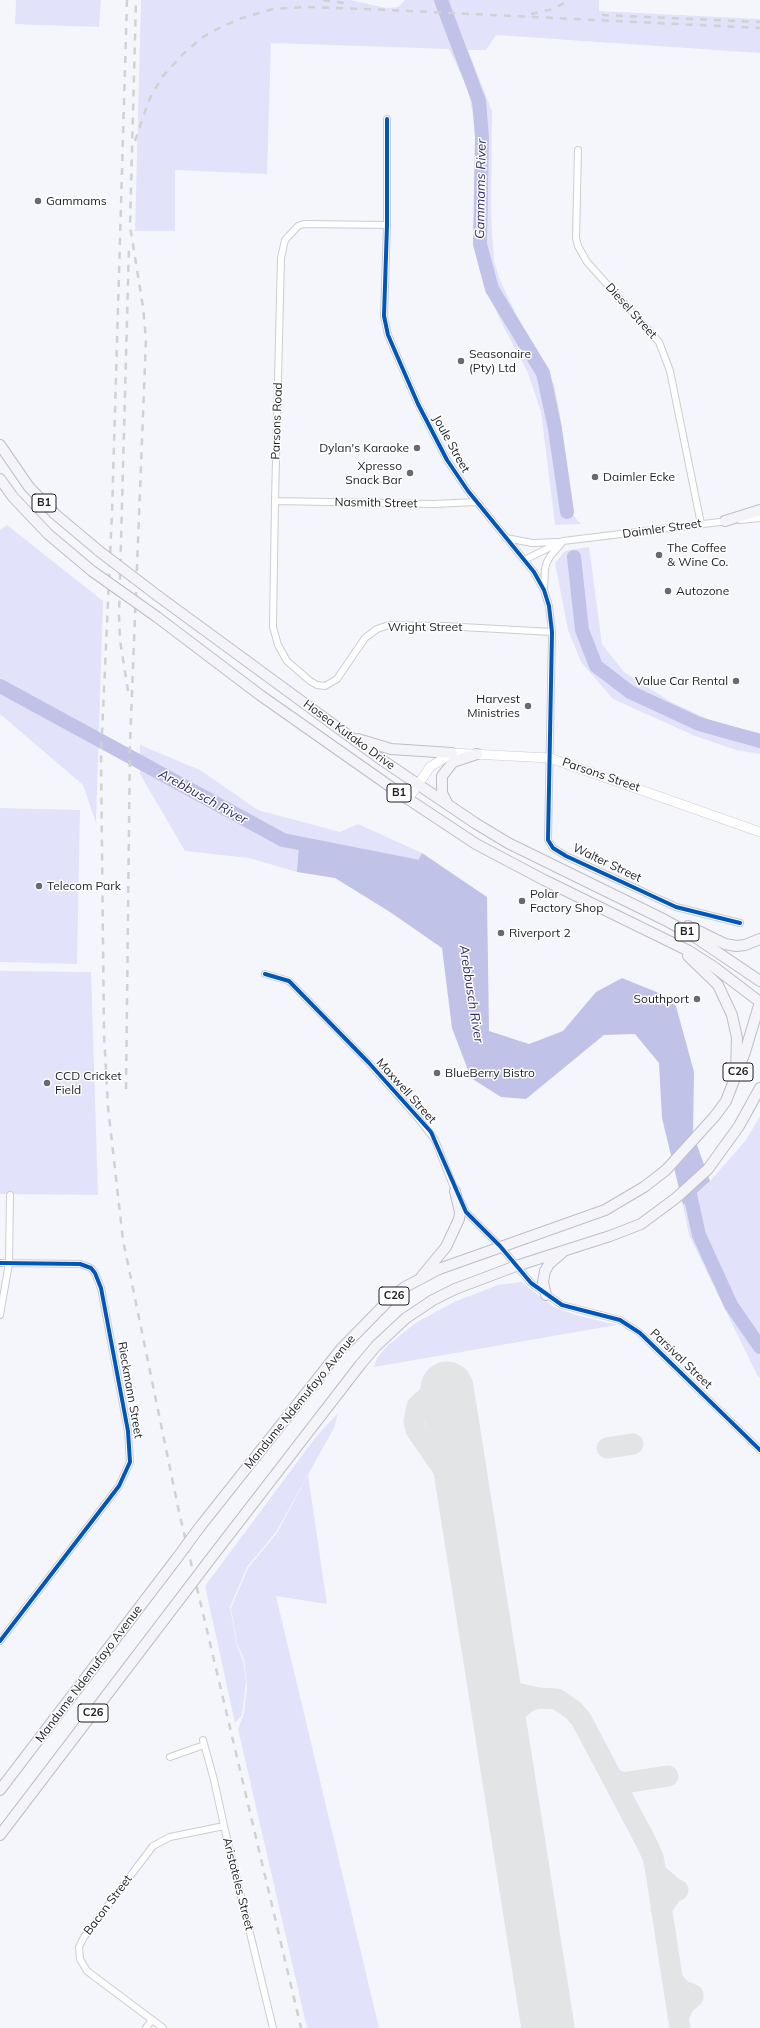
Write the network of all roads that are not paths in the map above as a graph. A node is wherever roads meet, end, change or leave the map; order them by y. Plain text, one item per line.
1 (387, 119) dead end
2 (578, 150) dead end
3 (387, 225) junction
4 (0, 445) edge
5 (0, 479) edge
6 (275, 501) junction
7 (476, 502) junction
8 (760, 510) edge
9 (760, 518) edge
10 (725, 521) junction
11 (701, 524) junction
12 (505, 538) junction
13 (563, 541) junction
14 (524, 560) junction
15 (544, 590) junction
16 (552, 632) junction
17 (325, 686) joint
18 (347, 734) junction
19 (452, 753) junction
20 (477, 754) junction
21 (550, 758) junction
22 (417, 784) junction
23 (408, 799) junction
24 (448, 806) junction
25 (760, 832) edge
26 (609, 892) junction
27 (740, 923) dead end
28 (661, 936) junction
29 (760, 939) edge
30 (265, 974) dead end
31 (760, 981) edge
32 (760, 1002) edge
33 (736, 1078) junction
34 (760, 1088) edge
35 (455, 1191) junction
36 (10, 1195) dead end
37 (500, 1246) junction
38 (565, 1250) junction
39 (0, 1263) edge
40 (9, 1264) junction
41 (516, 1266) junction
42 (419, 1279) junction
43 (546, 1295) junction
44 (0, 1315) edge
45 (760, 1450) edge
46 (0, 1641) edge
47 (170, 1756) dead end
48 (0, 1790) edge
49 (224, 1826) junction
50 (0, 1835) edge
51 (152, 2020) junction
52 (146, 2028) edge
53 (163, 2028) edge
54 (273, 2028) edge

1 - 3 street, Joule Street
2 - 11 street, Diesel Street
3 - 6 street, Parsons Road
3 - 7 street, Joule Street
4 - 18 main road, Hosea Kutako Drive / B1, bridge
5 - 23 main road, Hosea Kutako Drive / B1, bridge
6 - 7 street, Nasmith Street
6 - 17 street, Parsons Road
7 - 12 street, Joule Street
8 - 10 main road
9 - 10 street, Daimler Street
10 - 11 street, Daimler Street
11 - 13 street, Daimler Street
12 - 13 street, Daimler Street
12 - 14 street, Joule Street
13 - 14 street, Daimler Street
13 - 15 street
14 - 15 street, Joule Street
15 - 16 street, Joule Street
16 - 17 street, Wright Street
16 - 21 street, Joule Street
18 - 19 main road
18 - 22 main road, Hosea Kutako Drive / B1
19 - 20 street, Parsons Street
19 - 22 street
20 - 21 street, Parsons Street
20 - 24 main road
21 - 25 street, Parsons Street
21 - 27 street, Walter Street
22 - 23 street
22 - 24 main road, Hosea Kutako Drive / B1
23 - 28 main road, Hosea Kutako Drive / B1
24 - 26 main road, Hosea Kutako Drive / B1
26 - 29 main road
26 - 31 main road, Hosea Kutako Drive / B1
28 - 32 main road, Hosea Kutako Drive / B1
28 - 33 main road
30 - 35 street, Maxwell Street
32 - 33 main road, Mandume Ndemufayo Avenue / C26
33 - 37 main road, Mandume Ndemufayo Avenue / C26
34 - 38 main road, Mandume Ndemufayo Avenue / C26
35 - 37 street, Maxwell Street
35 - 42 main road
36 - 40 street
37 - 41 street, Maxwell Street
37 - 42 main road, Mandume Ndemufayo Avenue / C26
38 - 41 main road, Mandume Ndemufayo Avenue / C26
38 - 43 main road
39 - 40 street, Rieckmann Street
40 - 44 street
40 - 46 street, Rieckmann Street
41 - 43 street, Parsival Street
41 - 50 main road, Mandume Ndemufayo Avenue / C26, bridge
42 - 48 main road, Mandume Ndemufayo Avenue / C26, bridge
43 - 45 street, Parsival Street
47 - 49 street, Aristoteles Street
49 - 51 street, Bacon Street
49 - 54 street, Aristoteles Street
51 - 52 street
51 - 53 street, Bacon Street

